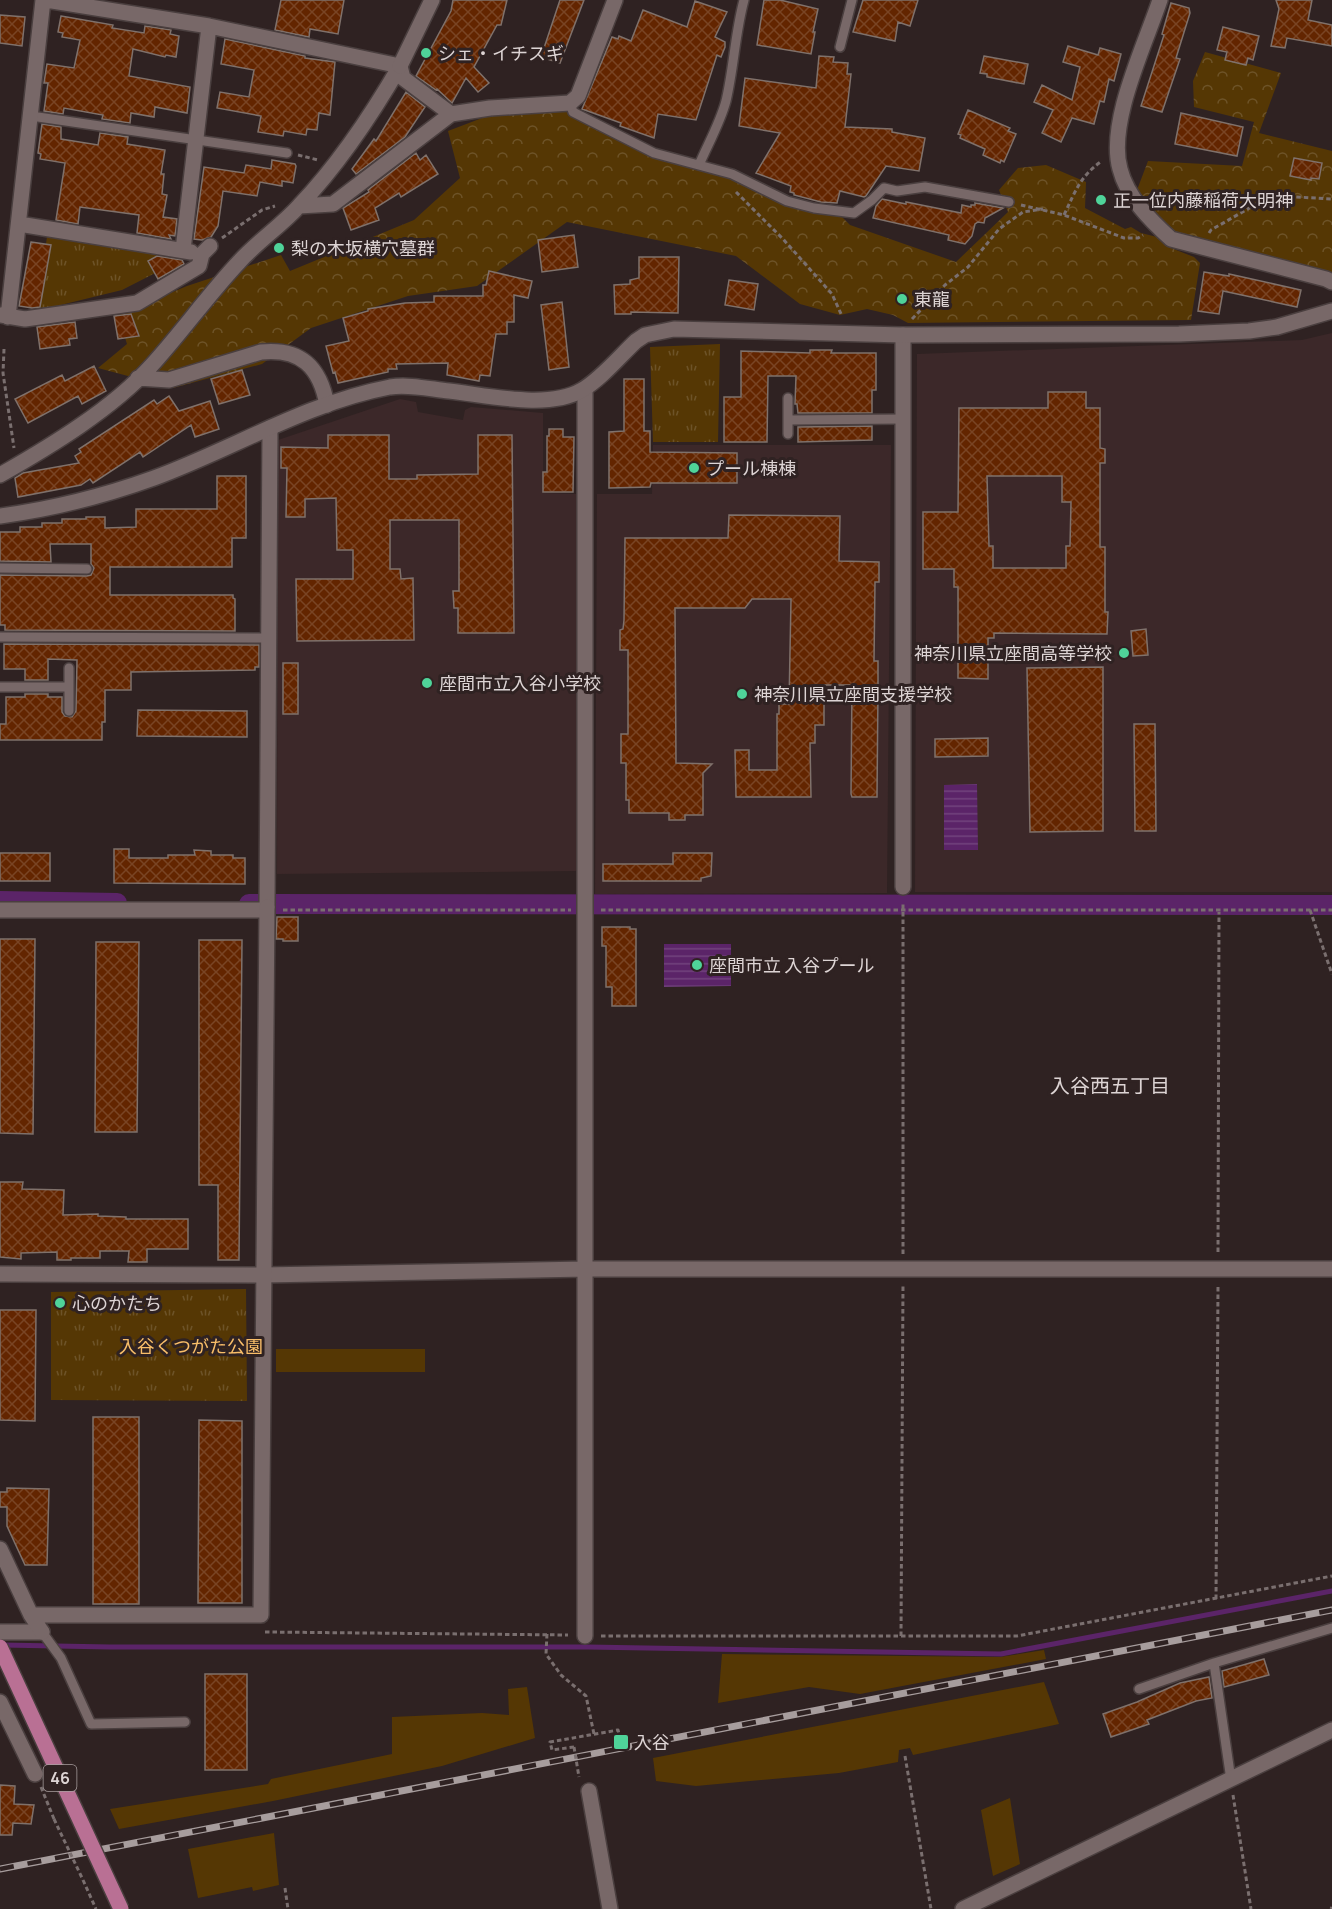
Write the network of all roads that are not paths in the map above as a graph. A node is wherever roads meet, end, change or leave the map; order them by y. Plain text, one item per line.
1 (45, 0) edge
2 (432, 0) edge
3 (615, 0) edge
4 (744, 0) edge
5 (852, 0) edge
6 (1160, 0) edge
7 (209, 26) junction
8 (840, 47) dead end
9 (400, 66) junction
10 (570, 103) junction
11 (451, 114) junction
12 (31, 116) junction
13 (194, 141) junction
14 (287, 153) road end
15 (699, 165) junction
16 (1009, 202) road end
17 (299, 206) junction
18 (19, 224) junction
19 (183, 250) junction
20 (1332, 282) edge
21 (1332, 311) edge
22 (4, 316) edge
23 (903, 335) junction
24 (138, 378) junction
25 (585, 388) junction
26 (788, 398) dead end
27 (327, 405) junction
28 (903, 419) junction
29 (788, 420) junction
30 (270, 428) junction
31 (788, 434) dead end
32 (0, 475) edge
33 (0, 516) edge
34 (0, 568) edge
35 (87, 568) dead end
36 (0, 637) edge
37 (269, 638) junction
38 (69, 668) dead end
39 (0, 687) edge
40 (69, 687) junction
41 (69, 711) dead end
42 (903, 887) dead end
43 (267, 909) junction
44 (0, 910) edge
45 (585, 1269) junction
46 (1332, 1269) edge
47 (0, 1274) edge
48 (263, 1275) junction
49 (0, 1550) edge
50 (31, 1615) junction
51 (1332, 1628) edge
52 (0, 1632) edge
53 (585, 1635) road end
54 (46, 1637) junction
55 (0, 1647) edge
56 (1214, 1663) junction
57 (1139, 1689) dead end
58 (0, 1702) edge
59 (185, 1722) dead end
60 (1332, 1730) edge
61 (35, 1774) road end
62 (1230, 1780) junction
63 (589, 1791) dead end
64 (121, 1909) edge
65 (610, 1909) edge
66 (963, 1909) edge

1 - 7 street
1 - 12 street
2 - 9 street
3 - 10 street
4 - 15 lane
5 - 8 lane
6 - 20 street
7 - 9 street
7 - 13 street
9 - 11 street
9 - 17 street
10 - 11 street
10 - 15 lane
11 - 17 street
12 - 13 lane
12 - 18 street
13 - 14 lane
13 - 19 street
15 - 16 lane
17 - 24 street
18 - 19 street
18 - 22 street
19 - 22 street
21 - 23 street
23 - 25 street
23 - 28 street
24 - 27 street
24 - 32 street
25 - 27 street
25 - 45 street
26 - 29 lane
27 - 30 street
28 - 29 lane
28 - 42 street
29 - 31 lane
30 - 33 street
30 - 37 street
34 - 35 lane
36 - 37 lane
37 - 43 street
38 - 40 lane
39 - 40 lane
40 - 41 lane
43 - 44 street
43 - 48 street
45 - 46 street
45 - 48 street
45 - 53 street
47 - 48 street
48 - 50 street
49 - 50 street
50 - 54 street
51 - 56 lane
52 - 54 street
54 - 59 lane
55 - 64 main road, 46, bridge
56 - 57 lane
56 - 62 lane
58 - 61 street
60 - 62 street
62 - 66 street
63 - 65 street

